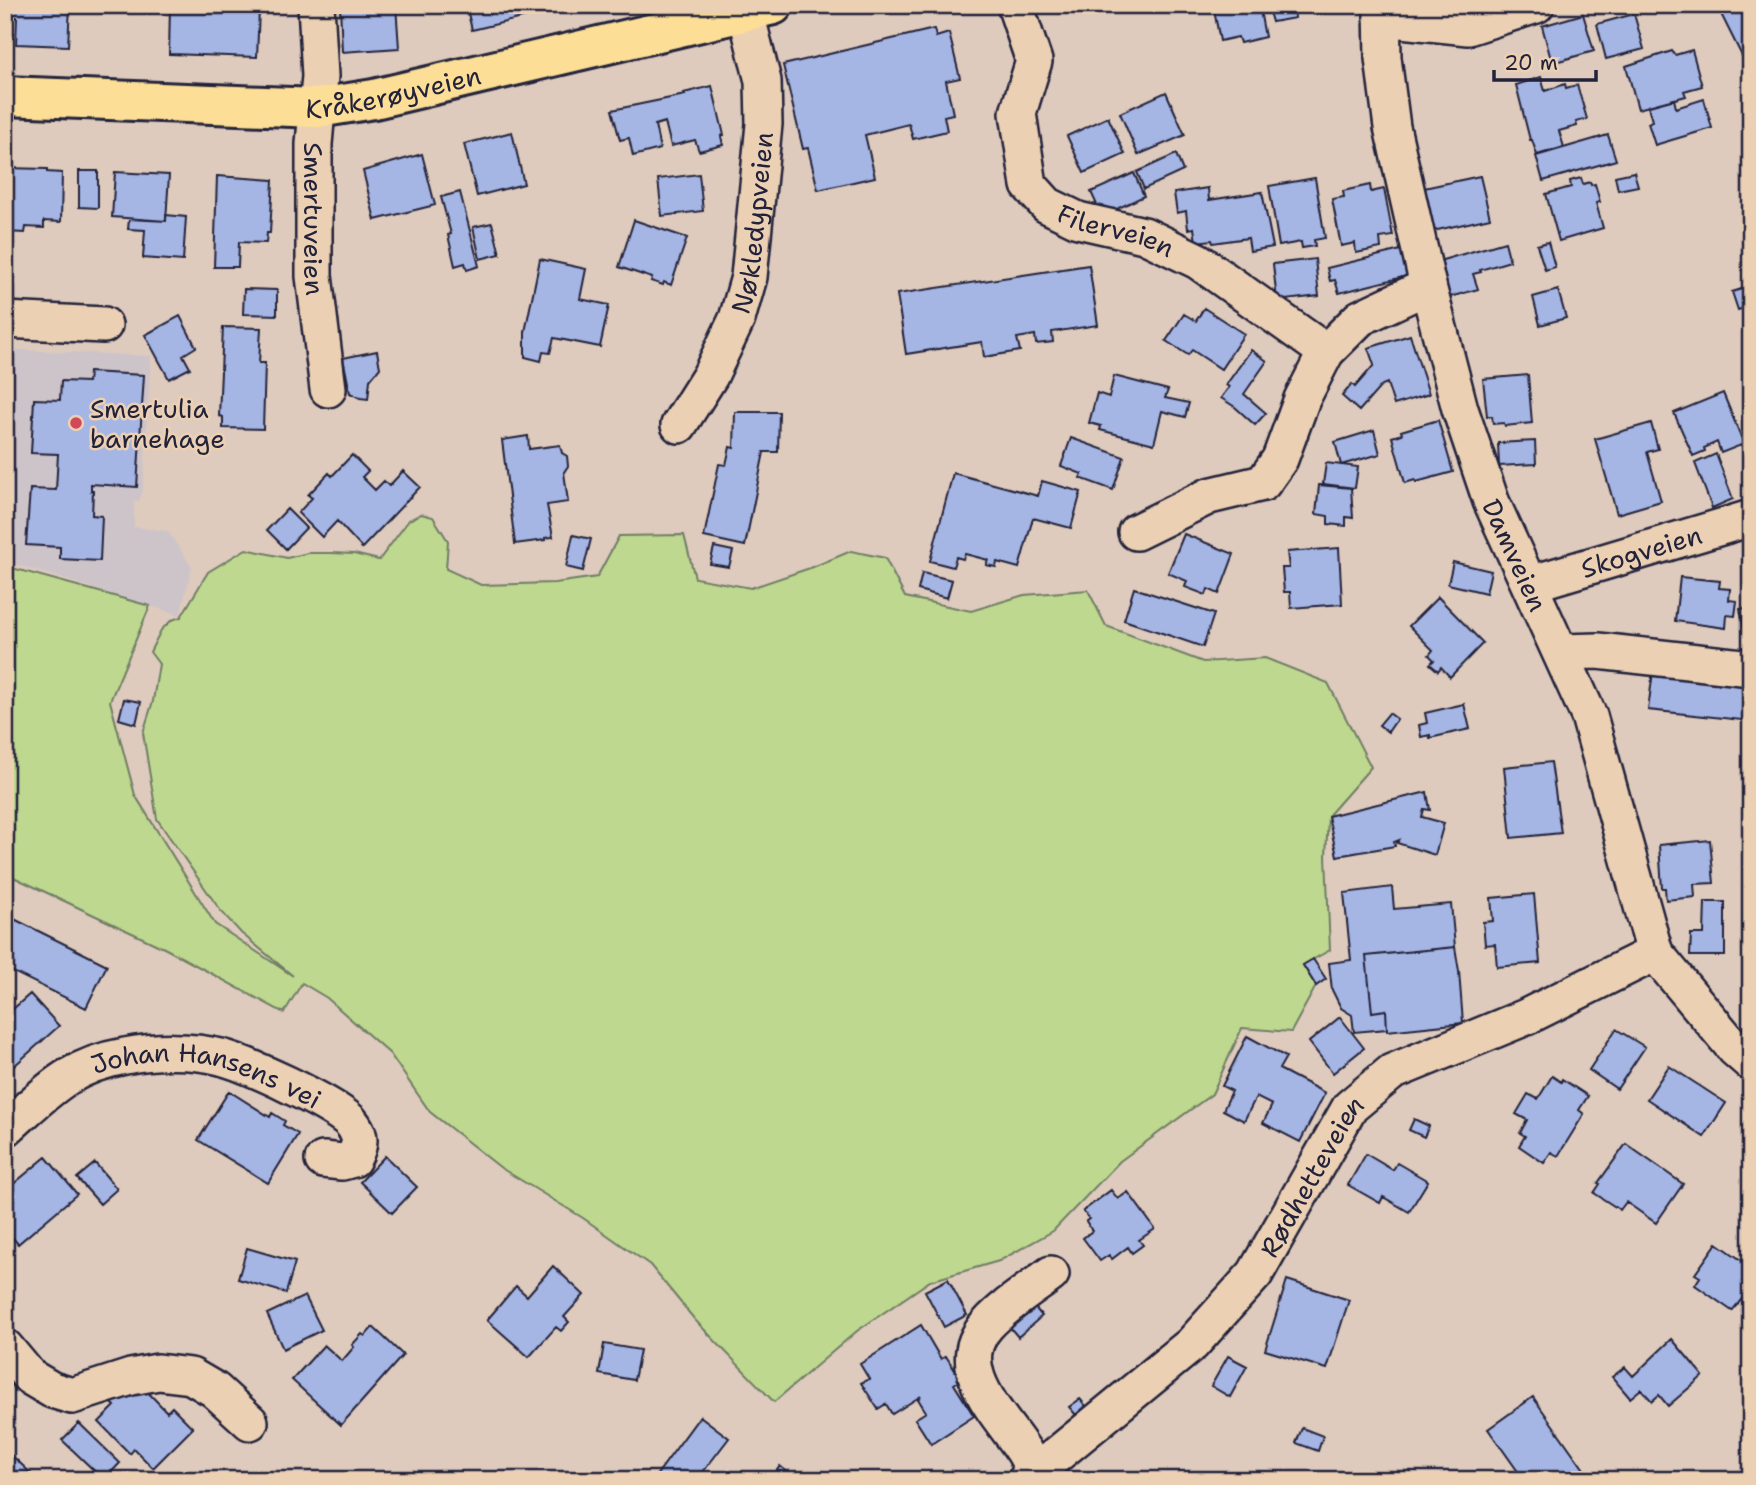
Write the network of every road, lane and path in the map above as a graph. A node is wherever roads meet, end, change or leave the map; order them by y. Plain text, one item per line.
1 (316, 5) edge
2 (1015, 5) edge
3 (1536, 5) edge
4 (754, 7) edge
5 (1382, 11) edge
6 (5, 96) edge
7 (318, 108) junction
8 (1428, 286) junction
9 (5, 320) edge
10 (104, 325) dead end
11 (1326, 352) junction
12 (328, 389) dead end
13 (679, 425) dead end
14 (1751, 518) edge
15 (1136, 532) dead end
16 (1530, 584) junction
17 (1561, 652) junction
18 (1751, 668) edge
19 (1655, 953) junction
20 (1751, 1063) edge
21 (5, 1129) edge
22 (323, 1160) dead end
23 (1051, 1274) dead end
24 (5, 1347) edge
25 (250, 1422) dead end
26 (1030, 1477) edge

1 - 7 street, Smertuveien
2 - 11 street, Filerveien
3 - 5 street
4 - 7 main road, Kråkerøyveien
4 - 13 street, Nøkledypveien
5 - 8 street, Damveien
6 - 7 main road, Kråkerøyveien
7 - 12 street, Smertuveien
8 - 11 street
8 - 16 street, Damveien
9 - 10 street
11 - 15 street
14 - 16 street, Skogveien
16 - 17 street, Damveien
17 - 18 street
17 - 19 street, Damveien
19 - 20 street, Damveien
19 - 26 street, Rødhetteveien
21 - 22 street, Johan Hansens vei
23 - 26 street
24 - 25 street

